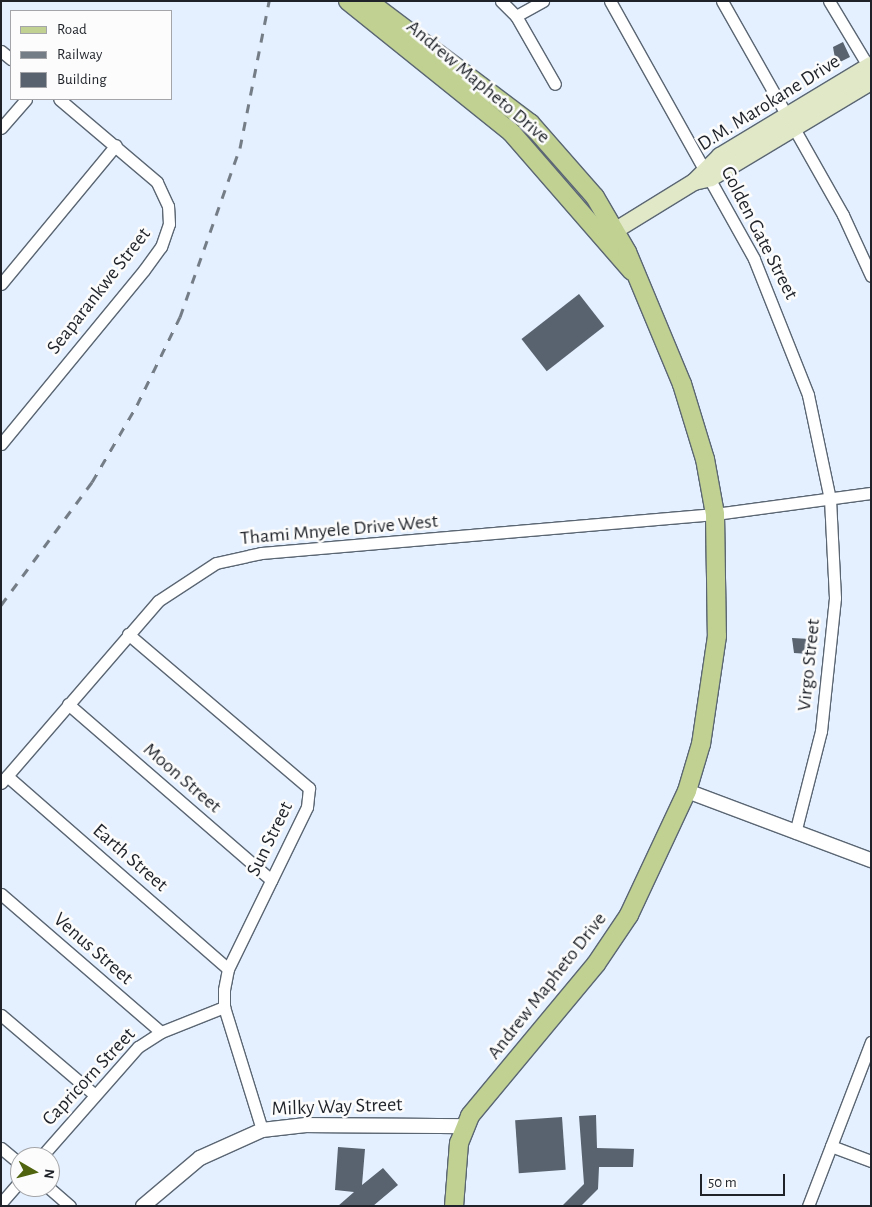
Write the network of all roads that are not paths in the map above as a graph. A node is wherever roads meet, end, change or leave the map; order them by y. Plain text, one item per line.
1 (348, 1) edge
2 (368, 1) edge
3 (501, 1) edge
4 (542, 1) edge
5 (610, 1) edge
6 (722, 1) edge
7 (829, 1) edge
8 (516, 16) junction
9 (870, 71) edge
10 (555, 84) dead end
11 (25, 100) edge
12 (61, 100) edge
13 (790, 121) junction
14 (1, 128) edge
15 (116, 145) junction
16 (708, 172) junction
17 (609, 235) junction
18 (871, 276) edge
19 (1, 284) edge
20 (1, 444) edge
21 (871, 493) edge
22 (830, 499) junction
23 (715, 514) junction
24 (128, 634) junction
25 (68, 704) junction
26 (4, 779) edge
27 (687, 791) junction
28 (795, 833) junction
29 (871, 860) edge
30 (271, 880) junction
31 (1, 894) edge
32 (228, 968) junction
33 (224, 1007) junction
34 (1, 1015) edge
35 (161, 1032) junction
36 (871, 1042) edge
37 (868, 1059) edge
38 (95, 1095) junction
39 (466, 1126) junction
40 (262, 1130) junction
41 (831, 1146) junction
42 (50, 1147) edge
43 (871, 1161) edge
44 (10, 1193) edge
45 (60, 1197) edge
46 (1, 1203) edge
47 (70, 1206) edge
48 (143, 1206) edge
49 (454, 1206) edge
50 (808, 1206) edge

1 - 17 main road, Andrew Mapheto Drive
2 - 17 main road, Andrew Mapheto Drive
3 - 8 street
4 - 8 street
5 - 16 street, Golden Gate Street
6 - 13 street
7 - 9 street
8 - 10 street
9 - 13 main road, D.M. Marokane Drive
11 - 14 street
12 - 15 street, Seaparankwe Street
13 - 16 main road, D.M. Marokane Drive
13 - 18 street
15 - 19 street
15 - 20 street, Seaparankwe Street
16 - 17 main road, D.M. Marokane Drive
16 - 22 street, Golden Gate Street
17 - 23 main road, Andrew Mapheto Drive
21 - 22 street, Thami Mnyele Drive West
22 - 23 street, Thami Mnyele Drive West
22 - 28 street, Virgo Street
23 - 24 street, Thami Mnyele Drive West
23 - 27 main road, Andrew Mapheto Drive
24 - 25 street, Thami Mnyele Drive West
24 - 30 street, Sun Street
25 - 26 street, Thami Mnyele Drive West
25 - 30 street, Moon Street
26 - 32 street, Earth Street
27 - 28 street
27 - 39 main road, Andrew Mapheto Drive
28 - 29 street
30 - 32 street, Sun Street
31 - 35 street, Venus Street
32 - 33 street, Sun Street
33 - 35 street, Capricorn Street
33 - 40 street, Sun Street
34 - 38 street
35 - 38 street, Capricorn Street
36 - 37 street
37 - 41 street
38 - 42 street, Capricorn Street
39 - 40 street, Milky Way Street
39 - 49 main road, Andrew Mapheto Drive
40 - 48 street, Milky Way Street
41 - 43 street
41 - 50 street
44 - 46 street
45 - 47 street

